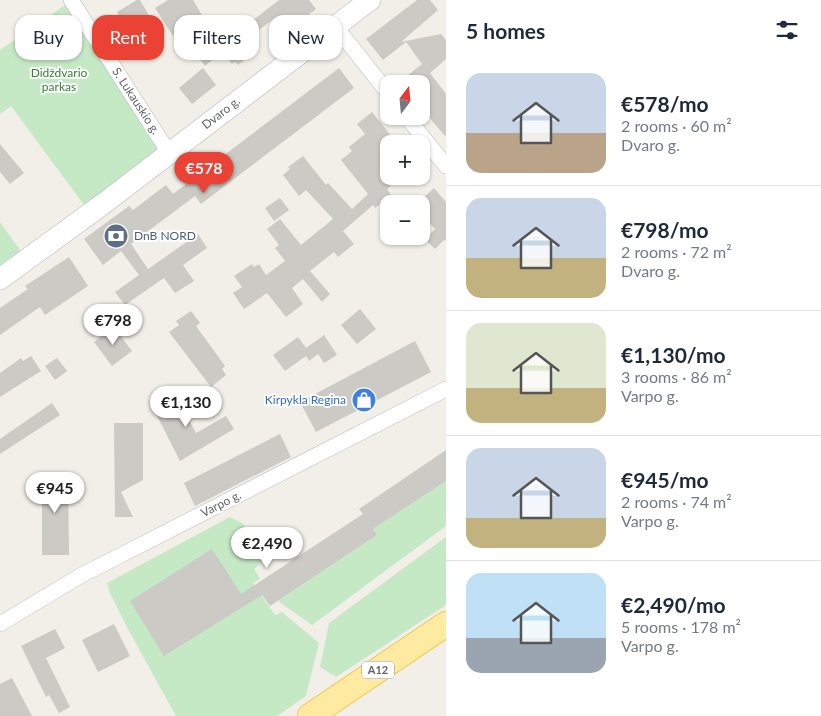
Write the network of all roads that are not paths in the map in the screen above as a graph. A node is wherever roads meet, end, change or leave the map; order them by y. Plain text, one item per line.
1 (71, 0) edge
2 (362, 2) edge
3 (342, 20) edge
4 (342, 35) edge
5 (291, 60) edge
6 (380, 83) edge
7 (413, 125) edge
8 (169, 153) junction
9 (446, 166) edge
10 (0, 280) edge
11 (446, 389) edge
12 (0, 624) edge
13 (446, 624) edge
14 (310, 716) edge

1 - 8 street, S. Lukauskio g.
2 - 3 main road, Dvaro g.
4 - 6 street
5 - 8 main road, Dvaro g.
7 - 9 street
8 - 10 main road, Dvaro g.
11 - 12 street, Varpo g.
13 - 14 highway, A12

